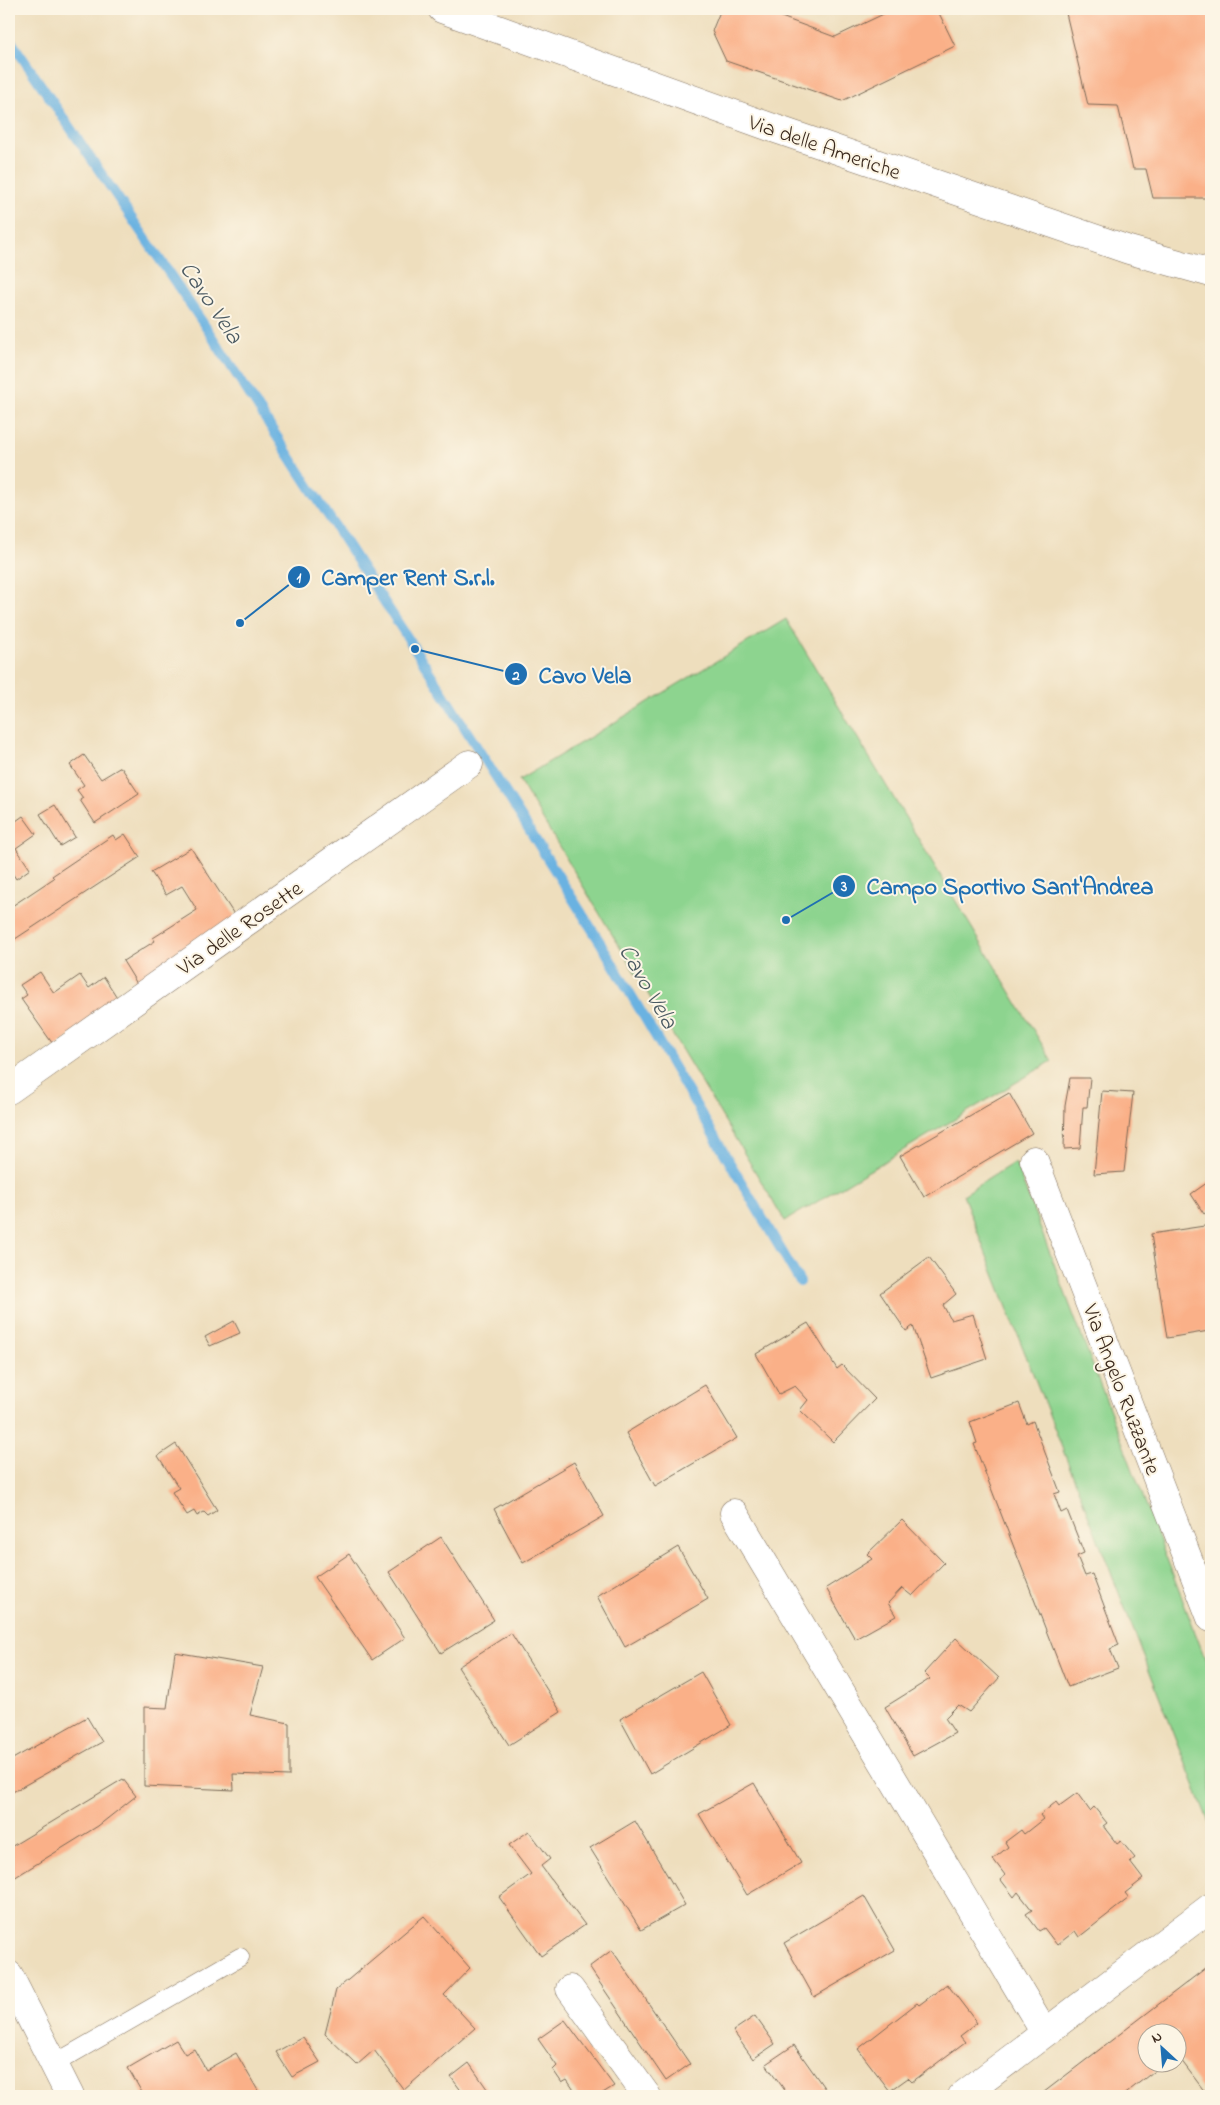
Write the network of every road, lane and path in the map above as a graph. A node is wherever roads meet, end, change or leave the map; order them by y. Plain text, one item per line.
1 (442, 9) edge
2 (1211, 273) edge
3 (469, 764) dead end
4 (9, 1090) edge
5 (1034, 1160) dead end
6 (734, 1513) dead end
7 (1211, 1618) edge
8 (1211, 1907) edge
9 (240, 1957) dead end
10 (9, 1975) edge
11 (570, 1989) dead end
12 (1045, 2033) junction
13 (54, 2064) junction
14 (70, 2096) edge
15 (647, 2096) edge
16 (962, 2096) edge

1 - 2 street, Via delle Americhe
3 - 4 street, Via delle Rosette
5 - 7 street, Via Angelo Ruzzante
6 - 12 street
8 - 12 street
9 - 13 lane
10 - 13 street
11 - 15 street
12 - 16 street
13 - 14 street

